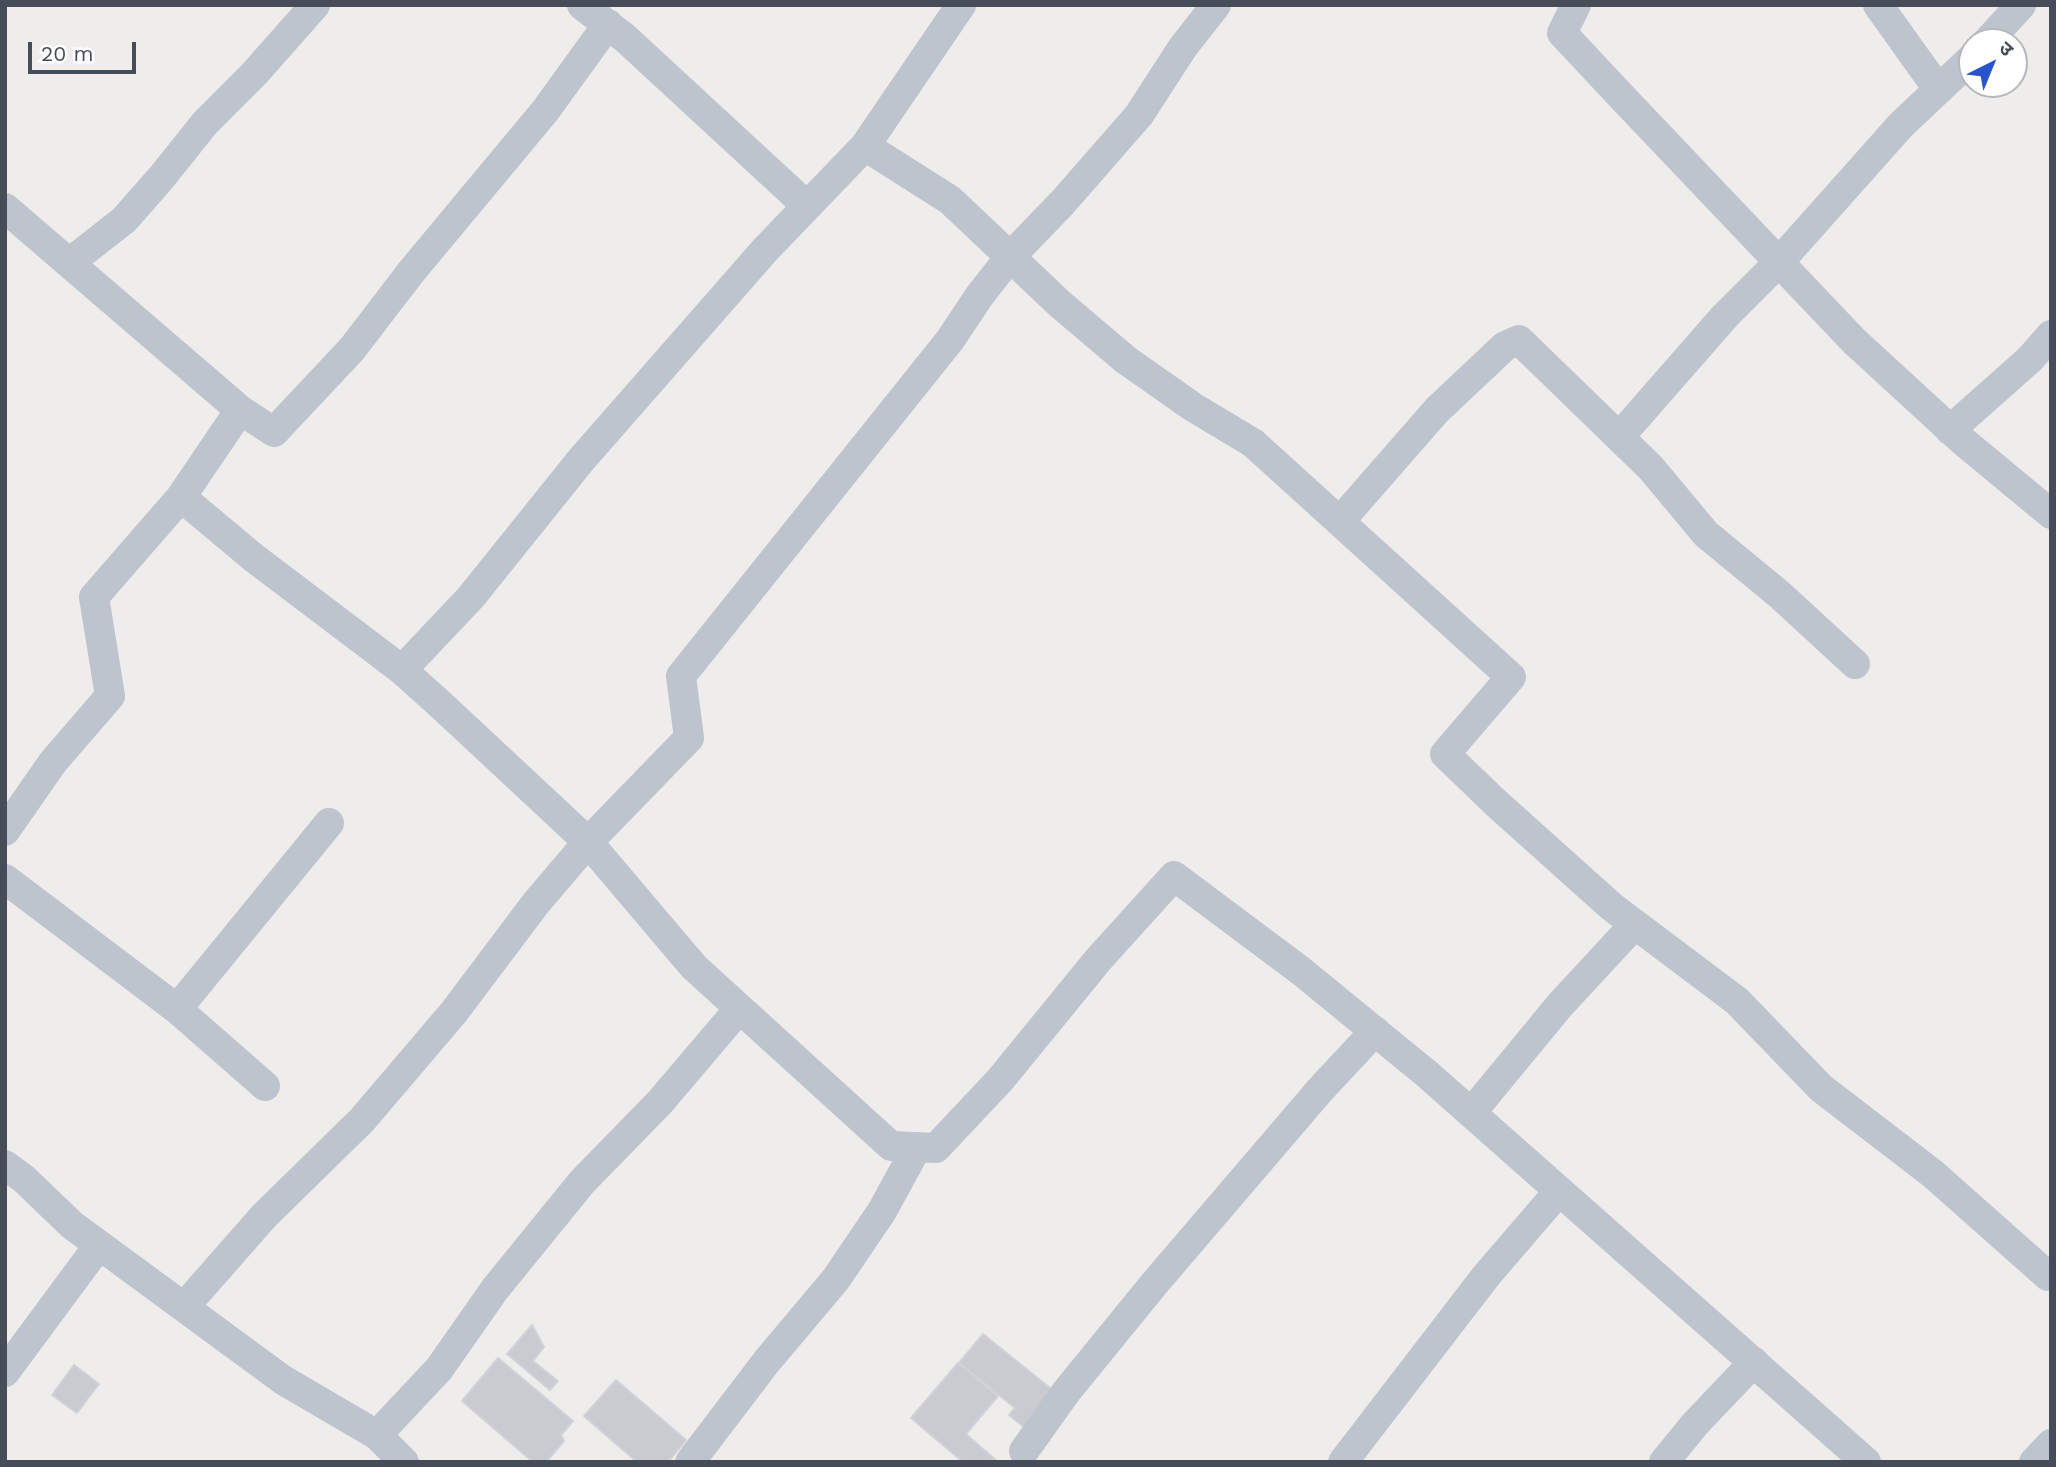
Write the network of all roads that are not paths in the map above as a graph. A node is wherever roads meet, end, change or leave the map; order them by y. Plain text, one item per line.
1 (315, 5) edge
2 (582, 5) edge
3 (961, 5) edge
4 (1216, 5) edge
5 (1576, 5) edge
6 (1878, 5) edge
7 (2021, 5) edge
8 (608, 24) junction
9 (2000, 28) edge
10 (1958, 71) edge
11 (1938, 89) junction
12 (865, 146) junction
13 (807, 206) junction
14 (5, 208) edge
15 (1010, 257) junction
16 (1779, 262) junction
17 (69, 263) junction
18 (2051, 335) edge
19 (240, 410) junction
20 (1951, 430) junction
21 (1620, 436) junction
22 (181, 497) junction
23 (2051, 514) edge
24 (1340, 521) junction
25 (1855, 664) dead end
26 (402, 670) junction
27 (328, 823) dead end
28 (5, 831) edge
29 (588, 842) junction
30 (5, 879) edge
31 (1635, 924) junction
32 (177, 1009) junction
33 (740, 1009) junction
34 (1375, 1031) junction
35 (265, 1086) dead end
36 (1471, 1113) junction
37 (917, 1147) junction
38 (5, 1165) edge
39 (1559, 1191) junction
40 (99, 1245) junction
41 (2050, 1276) edge
42 (184, 1307) junction
43 (1754, 1362) junction
44 (5, 1372) edge
45 (377, 1435) junction
46 (2051, 1444) edge
47 (1024, 1451) dead end
48 (404, 1462) edge
49 (690, 1462) edge
50 (1343, 1462) edge
51 (1664, 1462) edge
52 (1866, 1462) edge
53 (2034, 1462) edge

1 - 17 street
2 - 8 street
3 - 12 street
4 - 15 street
5 - 16 street
6 - 11 street
7 - 9 street
8 - 13 street
8 - 19 street
10 - 11 street
11 - 16 street
12 - 13 street
12 - 15 street
13 - 26 street
14 - 17 street
15 - 24 street
15 - 29 street
16 - 20 street
16 - 21 street
17 - 19 street
18 - 20 street
19 - 22 street
20 - 23 street
21 - 24 street
21 - 25 street
22 - 26 street
22 - 28 street
24 - 31 street
26 - 29 street
27 - 32 street
29 - 33 street
29 - 42 street
30 - 32 street
31 - 36 street
31 - 41 street
32 - 35 street
33 - 37 street
33 - 45 street
34 - 36 street
34 - 37 street
34 - 47 street
36 - 39 street
37 - 49 street
38 - 40 street
39 - 43 street
39 - 50 street
40 - 42 street
40 - 44 street
42 - 45 street
43 - 51 street
43 - 52 street
45 - 48 street
46 - 53 street

